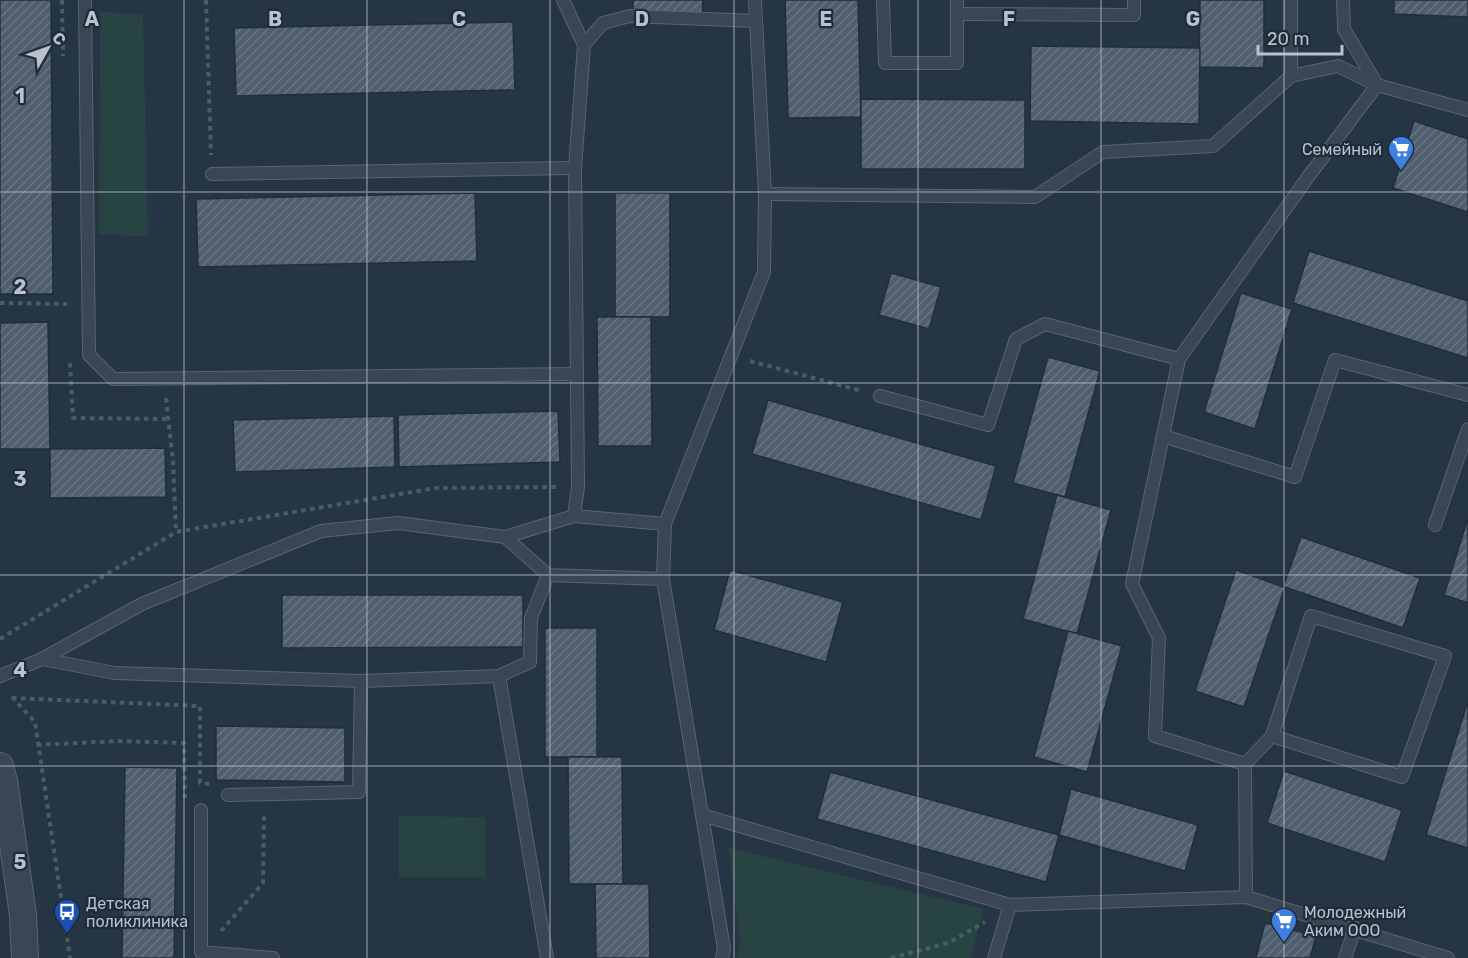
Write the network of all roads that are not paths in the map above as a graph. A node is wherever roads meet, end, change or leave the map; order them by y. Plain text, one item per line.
1 (85, 0) edge
2 (563, 0) edge
3 (755, 0) edge
4 (883, 0) edge
5 (957, 0) edge
6 (1134, 0) edge
7 (1291, 0) edge
8 (1343, 0) edge
9 (957, 14) junction
10 (756, 21) junction
11 (584, 45) junction
12 (1291, 75) junction
13 (1377, 85) junction
14 (1468, 110) edge
15 (574, 168) junction
16 (212, 174) road end
17 (765, 194) junction
18 (1179, 359) junction
19 (577, 374) junction
20 (1468, 395) edge
21 (880, 396) road end
22 (1468, 429) edge
23 (1163, 436) junction
24 (574, 516) junction
25 (664, 524) junction
26 (1436, 525) dead end
27 (505, 537) junction
28 (548, 575) junction
29 (663, 579) junction
30 (42, 659) junction
31 (0, 676) edge
32 (500, 676) junction
33 (361, 681) junction
34 (1272, 736) junction
35 (1245, 764) junction
36 (0, 766) edge
37 (228, 795) road end
38 (201, 810) dead end
39 (4, 811) edge
40 (702, 815) junction
41 (1246, 897) junction
42 (1010, 905) junction
43 (1355, 928) junction
44 (25, 958) edge
45 (273, 958) edge
46 (547, 958) edge
47 (722, 958) edge
48 (994, 958) edge
49 (1345, 958) edge
50 (1448, 958) edge

1 - 19 lane
2 - 11 lane
3 - 10 lane
4 - 9 lane
5 - 9 lane
6 - 9 lane
7 - 12 lane
8 - 13 lane
10 - 11 lane
10 - 17 lane
11 - 15 lane
12 - 13 lane
12 - 17 lane
13 - 14 lane
13 - 18 lane
15 - 16 lane
15 - 19 lane
17 - 25 lane
18 - 21 lane
18 - 23 lane
19 - 24 lane
20 - 23 lane
22 - 26 lane
23 - 35 lane
24 - 25 lane
24 - 27 lane
25 - 29 lane
27 - 28 lane
27 - 30 lane
28 - 29 lane
28 - 32 lane
29 - 40 lane
30 - 31 lane
30 - 33 lane
32 - 33 lane
32 - 46 lane
33 - 37 lane
34 - 34 lane
34 - 35 lane
35 - 41 lane
36 - 39 street
38 - 45 lane
39 - 44 street
40 - 42 lane
40 - 47 lane
41 - 42 lane
41 - 43 lane
42 - 48 lane
43 - 49 lane
43 - 50 lane

